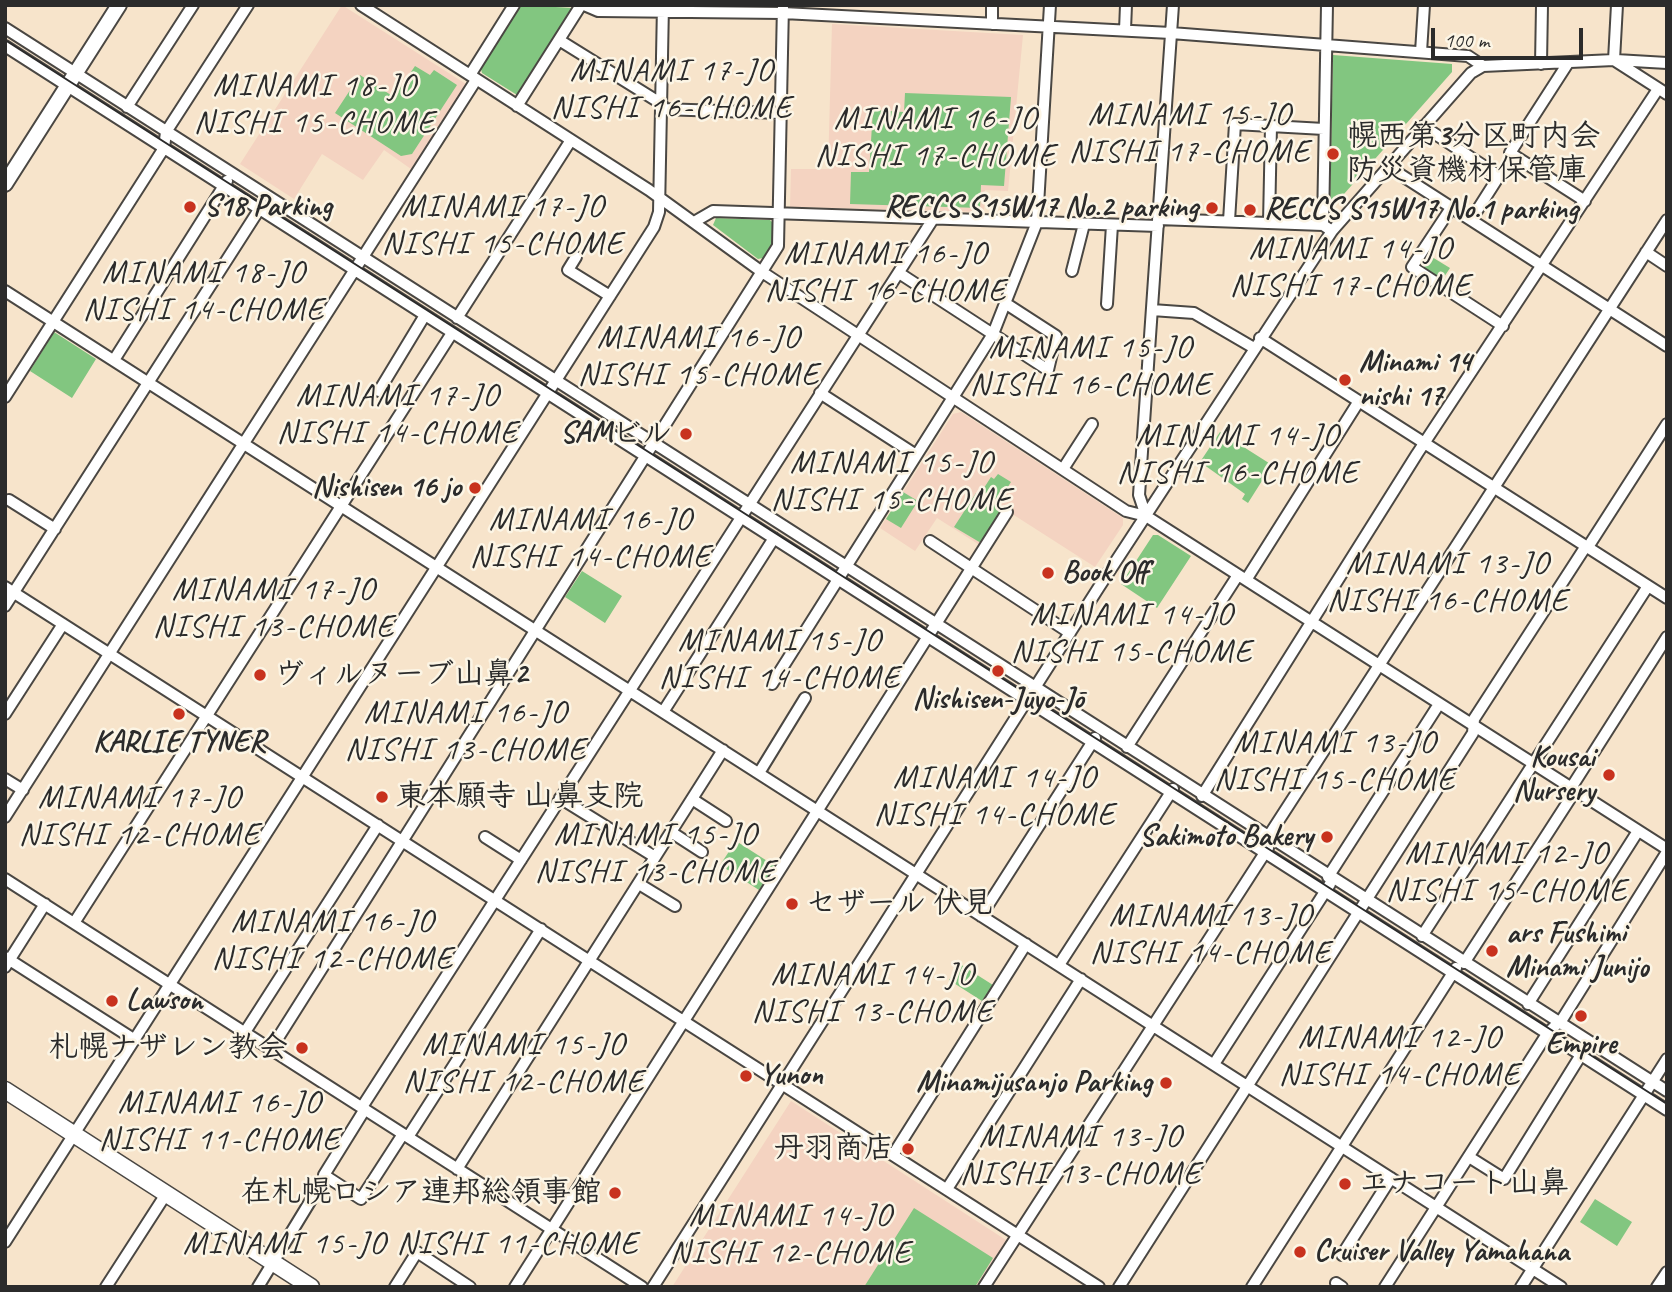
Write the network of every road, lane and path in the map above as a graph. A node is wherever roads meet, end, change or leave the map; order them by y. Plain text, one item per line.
1 (119, 5) edge
2 (193, 5) edge
3 (248, 5) edge
4 (360, 5) edge
5 (514, 5) edge
6 (905, 5) edge
7 (992, 5) edge
8 (1050, 5) edge
9 (1126, 5) edge
10 (1173, 5) edge
11 (1327, 5) edge
12 (1424, 5) edge
13 (1542, 5) edge
14 (1617, 5) edge
15 (587, 6) edge
16 (662, 9) edge
17 (783, 9) edge
18 (843, 11) edge
19 (905, 19) junction
20 (992, 24) junction
21 (1049, 27) junction
22 (5, 28) edge
23 (1125, 30) junction
24 (1171, 33) junction
25 (559, 40) junction
26 (5, 46) edge
27 (1325, 47) junction
28 (1421, 52) junction
29 (1614, 60) junction
30 (1568, 63) junction
31 (1666, 63) edge
32 (1541, 64) junction
33 (1483, 66) junction
34 (77, 72) junction
35 (473, 77) junction
36 (68, 86) junction
37 (1661, 90) edge
38 (517, 106) junction
39 (127, 107) junction
40 (661, 107) junction
41 (780, 113) junction
42 (1271, 126) junction
43 (1423, 126) junction
44 (1324, 129) junction
45 (166, 132) junction
46 (571, 140) junction
47 (164, 148) junction
48 (1387, 166) junction
49 (232, 173) junction
50 (5, 184) edge
51 (224, 186) junction
52 (659, 196) junction
53 (267, 197) junction
54 (1585, 201) junction
55 (1451, 208) junction
56 (259, 209) junction
57 (778, 214) junction
58 (933, 219) junction
59 (1471, 220) junction
60 (1667, 220) edge
61 (1229, 221) junction
62 (694, 222) junction
63 (1037, 222) junction
64 (1158, 223) junction
65 (1269, 223) junction
66 (1084, 224) junction
67 (1112, 225) junction
68 (1328, 228) junction
69 (1646, 252) junction
70 (576, 257) dead end
71 (363, 258) junction
72 (1667, 265) edge
73 (1542, 266) junction
74 (355, 271) junction
75 (1072, 271) dead end
76 (762, 272) junction
77 (899, 273) junction
78 (5, 290) edge
79 (610, 296) junction
80 (1005, 303) junction
81 (1107, 304) dead end
82 (1610, 309) junction
83 (1152, 310) junction
84 (425, 315) junction
85 (457, 318) junction
86 (53, 321) junction
87 (1503, 326) junction
88 (452, 333) junction
89 (858, 334) junction
90 (992, 334) junction
91 (1260, 338) junction
92 (1667, 346) edge
93 (1254, 348) junction
94 (114, 360) junction
95 (557, 380) junction
96 (150, 383) junction
97 (379, 391) dead end
98 (820, 393) junction
99 (548, 394) junction
100 (5, 397) edge
101 (953, 397) junction
102 (1359, 401) junction
103 (1092, 424) dead end
104 (1667, 424) edge
105 (653, 442) junction
106 (245, 444) junction
107 (1426, 444) junction
108 (644, 455) junction
109 (916, 455) junction
110 (1063, 469) junction
111 (1494, 488) junction
112 (9, 500) dead end
113 (749, 505) junction
114 (341, 506) junction
115 (1007, 512) dead end
116 (1146, 516) junction
117 (741, 517) junction
118 (55, 529) junction
119 (774, 538) junction
120 (930, 541) dead end
121 (1587, 546) junction
122 (845, 566) junction
123 (436, 567) junction
124 (971, 568) junction
125 (1242, 578) junction
126 (837, 579) junction
127 (1648, 586) junction
128 (10, 589) edge
129 (1667, 598) edge
130 (5, 607) edge
131 (1311, 622) junction
132 (64, 624) junction
133 (935, 624) junction
134 (535, 629) junction
135 (1070, 633) junction
136 (927, 636) junction
137 (1667, 637) edge
138 (110, 653) junction
139 (1379, 665) junction
140 (772, 684) dead end
141 (1036, 688) junction
142 (629, 690) junction
143 (805, 698) dead end
144 (1028, 702) junction
145 (1439, 704) junction
146 (663, 712) junction
147 (5, 714) edge
148 (207, 715) junction
149 (1474, 726) junction
150 (1100, 730) junction
151 (1092, 742) junction
152 (1127, 747) junction
153 (723, 750) junction
154 (1531, 763) junction
155 (759, 773) junction
156 (303, 777) junction
157 (5, 779) edge
158 (1178, 780) junction
159 (23, 790) junction
160 (1573, 790) junction
161 (1171, 792) junction
162 (1202, 796) junction
163 (560, 798) junction
164 (692, 799) junction
165 (817, 810) junction
166 (5, 817) edge
167 (726, 821) dead end
168 (378, 825) junction
169 (1638, 831) junction
170 (671, 832) junction
171 (485, 837) dead end
172 (401, 839) junction
173 (1270, 839) junction
174 (1665, 846) edge
175 (702, 852) dead end
176 (1265, 853) junction
177 (655, 858) junction
178 (521, 860) junction
179 (917, 874) junction
180 (1331, 878) junction
181 (5, 879) edge
182 (639, 884) junction
183 (1326, 891) junction
184 (496, 900) junction
185 (1366, 901) junction
186 (45, 904) junction
187 (675, 906) dead end
188 (1359, 912) junction
189 (981, 916) junction
190 (74, 923) junction
191 (541, 929) junction
192 (1422, 936) junction
193 (1026, 944) junction
194 (590, 961) junction
195 (7, 962) edge
196 (1462, 962) junction
197 (1059, 965) junction
198 (1453, 972) junction
199 (1081, 979) junction
200 (171, 985) junction
201 (1528, 1004) junction
202 (685, 1022) junction
203 (1559, 1024) junction
204 (1153, 1026) junction
205 (244, 1032) junction
206 (1547, 1034) junction
207 (135, 1040) junction
208 (1589, 1042) junction
209 (271, 1049) junction
210 (1581, 1055) junction
211 (1667, 1059) edge
212 (1214, 1064) junction
213 (1652, 1082) junction
214 (783, 1084) junction
215 (1248, 1087) junction
216 (5, 1090) edge
217 (1667, 1091) edge
218 (1643, 1096) junction
219 (364, 1108) junction
220 (1667, 1110) edge
221 (74, 1135) junction
222 (406, 1135) junction
223 (1341, 1146) junction
224 (893, 1155) junction
225 (1469, 1157) junction
226 (457, 1168) junction
227 (1391, 1178) junction
228 (947, 1189) junction
229 (166, 1194) junction
230 (311, 1200) dead end
231 (1436, 1207) junction
232 (552, 1229) junction
233 (1018, 1234) junction
234 (5, 1242) edge
235 (1342, 1255) dead end
236 (273, 1262) junction
237 (1532, 1269) junction
238 (1667, 1272) edge
239 (1086, 1283) edge
240 (106, 1287) edge
241 (258, 1287) edge
242 (311, 1287) edge
243 (395, 1287) edge
244 (470, 1287) edge
245 (515, 1287) edge
246 (642, 1287) edge
247 (653, 1287) edge
248 (984, 1287) edge
249 (1099, 1287) edge
250 (1119, 1287) edge
251 (1252, 1287) edge
252 (1385, 1287) edge
253 (1521, 1287) edge
254 (1561, 1287) edge
255 (1657, 1287) edge

1 - 34 main road
2 - 39 street
3 - 45 street
4 - 35 street
5 - 35 street
6 - 19 street
7 - 20 street
8 - 21 street
9 - 23 street
10 - 24 street
11 - 27 street
12 - 28 street
13 - 32 street
14 - 29 street
15 - 16 street
15 - 25 street
16 - 17 street
16 - 40 street
17 - 18 street
17 - 41 street
18 - 19 street
19 - 20 street
20 - 21 street
21 - 23 street
21 - 63 street
22 - 34 street
23 - 24 street
24 - 27 street
24 - 64 street
25 - 38 street
25 - 40 street
26 - 36 street
27 - 28 street
27 - 44 street
28 - 33 street
29 - 30 street
29 - 31 street
29 - 37 street
30 - 32 street
30 - 54 street
31 - 37 street
32 - 33 street
33 - 43 street
34 - 36 main road
34 - 39 street
35 - 38 street
35 - 71 street
36 - 47 street
36 - 50 main road
37 - 54 street
38 - 46 street
39 - 45 street
40 - 41 street
40 - 52 street
41 - 57 street
42 - 44 street
42 - 61 street
42 - 65 street
43 - 48 street
43 - 59 street
44 - 68 street
45 - 47 street
45 - 49 street
46 - 52 street
46 - 85 street
47 - 51 street
47 - 86 street
48 - 55 street
48 - 68 street
49 - 51 street
49 - 53 street
51 - 56 street
51 - 94 street
52 - 62 street
52 - 79 street
53 - 56 street
53 - 71 street
54 - 73 street
55 - 59 street
55 - 87 street
56 - 74 street
56 - 96 street
57 - 58 street
57 - 62 street
57 - 76 street
58 - 63 street
58 - 77 street
59 - 73 street
60 - 69 street
61 - 64 street
61 - 65 street
62 - 76 street
63 - 66 street
63 - 80 street
64 - 67 street
64 - 83 street
65 - 68 street
66 - 67 street
66 - 75 street
67 - 81 street
68 - 91 street
69 - 72 street
69 - 82 street
70 - 79 street
71 - 74 street
71 - 85 street
73 - 82 street
73 - 87 street
74 - 84 street
74 - 106 street
76 - 89 street
76 - 105 street
77 - 89 street
77 - 90 street
78 - 86 street
79 - 95 street
80 - 90 street
80 - 90 street
82 - 92 street
82 - 111 street
83 - 93 street
83 - 116 street
84 - 88 street
84 - 97 street
85 - 95 street
86 - 94 street
86 - 100 street
87 - 107 street
88 - 99 street
88 - 114 street
89 - 98 street
89 - 101 street
90 - 101 street
91 - 93 street
91 - 102 street
93 - 116 street
94 - 96 street
95 - 99 street
95 - 105 street
96 - 106 street
96 - 118 street
98 - 109 street
98 - 113 street
99 - 108 street
99 - 123 street
101 - 109 street
101 - 110 street
102 - 107 street
102 - 125 street
103 - 110 street
104 - 121 street
105 - 108 street
105 - 113 street
106 - 114 street
106 - 138 street
107 - 111 street
107 - 131 street
108 - 117 street
108 - 134 street
109 - 122 street
110 - 116 street
111 - 121 street
111 - 139 street
112 - 118 street
113 - 117 street
113 - 122 street
114 - 123 street
114 - 148 street
115 - 124 street
116 - 125 street
116 - 135 street
117 - 119 street
117 - 142 street
118 - 128 street
119 - 126 street
119 - 146 street
120 - 124 street
121 - 127 street
121 - 149 street
122 - 126 street
122 - 133 street
123 - 134 street
123 - 156 street
124 - 133 street
124 - 135 street
125 - 131 street
125 - 152 street
126 - 136 street
126 - 140 street
127 - 129 street
127 - 154 street
128 - 130 street
128 - 132 street
131 - 139 street
131 - 162 street
132 - 138 street
132 - 147 street
133 - 136 street
133 - 141 street
134 - 142 street
134 - 172 street
135 - 141 street
136 - 144 street
136 - 165 street
137 - 160 street
138 - 148 street
138 - 159 street
139 - 145 street
139 - 173 street
141 - 144 street
141 - 150 street
142 - 146 street
142 - 163 street
143 - 155 street
144 - 151 street
144 - 179 street
145 - 149 street
145 - 180 street
146 - 153 street
148 - 156 street
148 - 190 street
149 - 154 street
149 - 185 street
150 - 151 street
150 - 152 street
151 - 161 street
151 - 189 street
152 - 158 street
153 - 155 street
153 - 164 street
154 - 160 street
154 - 192 street
155 - 165 street
156 - 168 street
156 - 200 street
157 - 159 street
158 - 161 street
158 - 162 street
159 - 166 street
160 - 169 street
160 - 196 street
161 - 176 street
161 - 197 street
162 - 173 street
163 - 177 street
163 - 178 street
164 - 167 street
164 - 170 street
165 - 179 street
165 - 202 street
168 - 172 street
168 - 205 street
169 - 174 street
169 - 201 street
170 - 175 street
170 - 177 street
171 - 178 street
172 - 184 street
172 - 209 street
173 - 176 street
173 - 180 street
174 - 203 street
176 - 183 street
176 - 204 street
177 - 182 street
178 - 184 street
179 - 189 street
179 - 214 street
180 - 183 street
180 - 185 street
181 - 186 street
182 - 187 street
182 - 194 street
183 - 188 street
183 - 212 street
184 - 191 street
184 - 219 street
185 - 188 street
185 - 192 street
186 - 190 street
186 - 195 street
188 - 198 street
188 - 215 street
189 - 193 street
190 - 200 street
191 - 194 street
191 - 222 street
192 - 196 street
193 - 197 street
193 - 224 street
194 - 202 street
194 - 226 street
195 - 207 street
196 - 198 street
196 - 201 street
197 - 199 street
198 - 206 street
198 - 223 street
199 - 204 street
199 - 228 street
200 - 205 street
200 - 207 street
201 - 203 street
202 - 214 street
202 - 232 street
203 - 206 street
203 - 208 street
204 - 212 street
204 - 233 street
205 - 209 street
206 - 210 street
206 - 225 street
207 - 221 street
208 - 210 street
208 - 213 street
209 - 219 street
210 - 218 street
210 - 225 street
211 - 213 street
212 - 215 street
213 - 217 street
213 - 218 street
214 - 224 street
214 - 247 street
215 - 223 street
215 - 250 street
216 - 221 highway
218 - 220 street
218 - 237 street
219 - 222 street
219 - 222 street
221 - 229 highway
221 - 234 street
222 - 226 street
223 - 227 street
223 - 251 street
224 - 228 street
225 - 231 street
226 - 232 street
227 - 231 street
227 - 235 street
228 - 233 street
229 - 236 highway
229 - 240 street
230 - 236 street
231 - 237 street
231 - 252 street
232 - 245 street
232 - 246 street
233 - 239 street
233 - 248 street
236 - 241 street
236 - 242 highway
237 - 253 street
237 - 254 street
238 - 255 street
239 - 249 street
243 - 244 street

